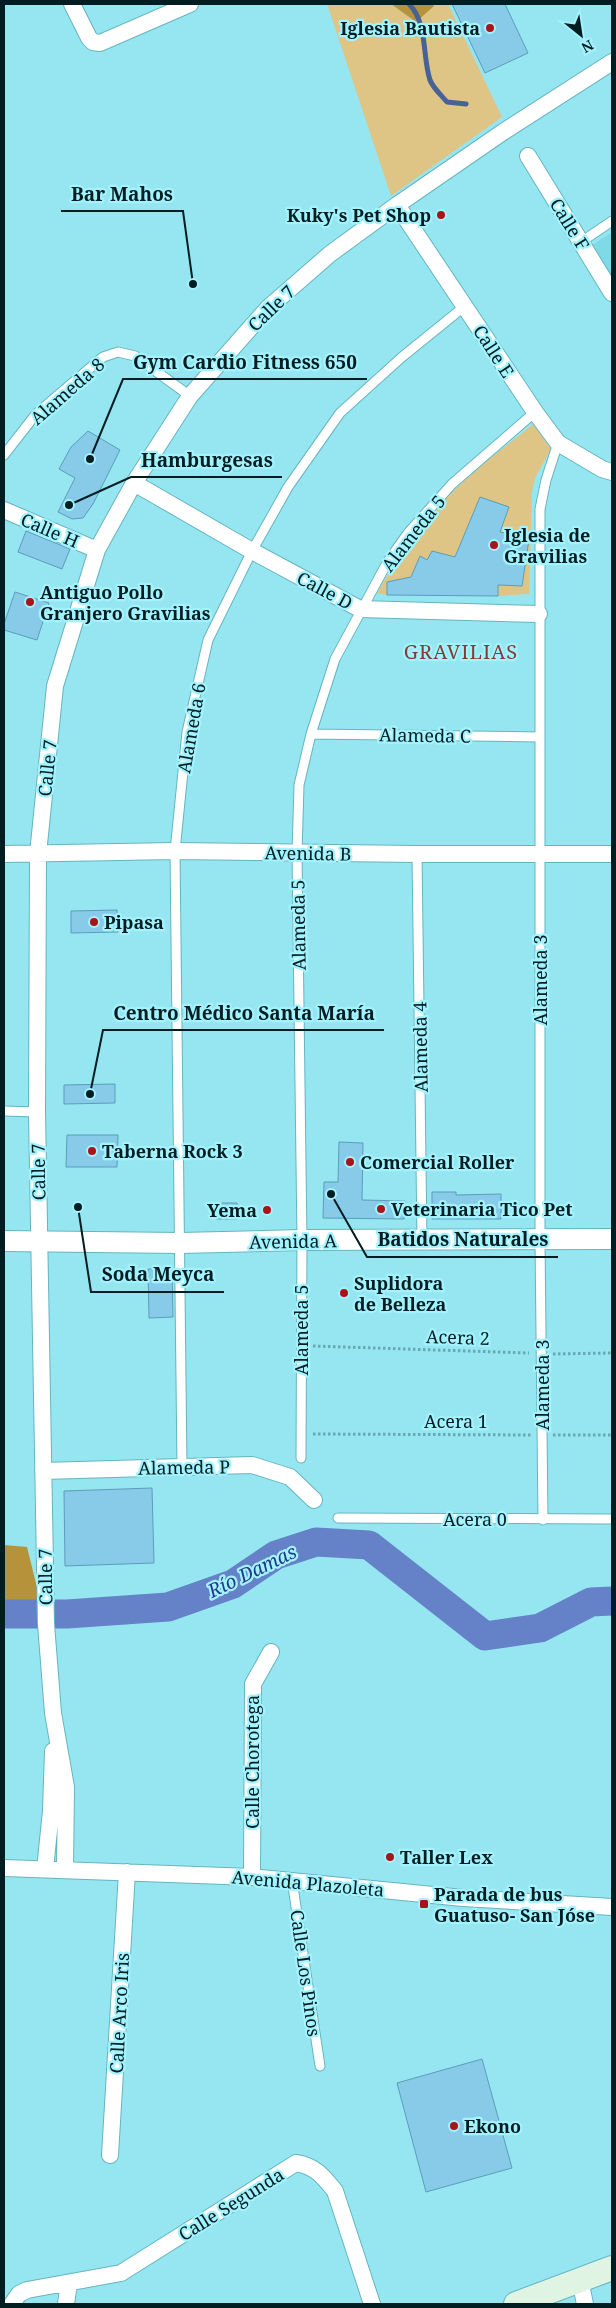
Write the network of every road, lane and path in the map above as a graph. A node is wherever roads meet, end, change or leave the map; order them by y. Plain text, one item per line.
1 (72, 4) edge
2 (190, 4) edge
3 (612, 62) edge
4 (528, 156) dead end
5 (397, 205) junction
6 (612, 221) edge
7 (581, 242) junction
8 (612, 293) edge
9 (465, 306) junction
10 (190, 396) junction
11 (534, 412) junction
12 (558, 443) junction
13 (4, 455) edge
14 (612, 472) edge
15 (134, 483) junction
16 (4, 510) edge
17 (96, 550) junction
18 (252, 551) junction
19 (360, 609) junction
20 (539, 614) junction
21 (311, 734) junction
22 (540, 737) junction
23 (175, 851) junction
24 (297, 853) junction
25 (4, 854) edge
26 (38, 854) junction
27 (417, 854) junction
28 (540, 854) junction
29 (612, 854) edge
30 (4, 1111) edge
31 (37, 1112) junction
32 (612, 1239) edge
33 (302, 1240) junction
34 (422, 1240) junction
35 (540, 1240) junction
36 (4, 1241) edge
37 (39, 1241) junction
38 (180, 1243) junction
39 (302, 1346) junction
40 (612, 1353) edge
41 (542, 1354) junction
42 (300, 1434) junction
43 (543, 1435) junction
44 (612, 1435) edge
45 (301, 1458) dead end
46 (182, 1467) junction
47 (43, 1471) junction
48 (314, 1500) dead end
49 (338, 1518) dead end
50 (543, 1520) junction
51 (612, 1520) edge
52 (271, 1652) dead end
53 (53, 1713) junction
54 (4, 1868) edge
55 (45, 1869) junction
56 (65, 1870) junction
57 (127, 1872) junction
58 (252, 1877) junction
59 (292, 1880) junction
60 (612, 1907) edge
61 (320, 2066) dead end
62 (110, 2155) dead end
63 (612, 2268) edge
64 (580, 2280) junction
65 (69, 2283) junction
66 (12, 2304) edge
67 (66, 2304) edge
68 (372, 2304) edge
69 (516, 2304) edge
70 (585, 2304) edge

1 - 2 street
3 - 5 street, Calle 7
4 - 7 street, Calle F
5 - 9 street, Calle E
5 - 10 street, Calle 7
6 - 7 lane
7 - 8 street, Calle F
9 - 11 street, Calle E
9 - 18 lane, Alameda 6
10 - 13 lane, Alameda 8
10 - 15 street, Calle 7
11 - 12 street, Calle E
11 - 19 lane, Alameda 5
12 - 14 street, Calle E
12 - 20 lane, Alameda 3
15 - 17 street, Calle 7
15 - 18 street, Calle D
16 - 17 street, Calle H
17 - 26 street, Calle 7
18 - 19 street, Calle D
18 - 23 lane, Alameda 6
19 - 20 street, Calle D
19 - 21 lane, Alameda 5
20 - 22 lane, Alameda 3
21 - 22 lane, Alameda C
21 - 24 lane, Alameda 5
22 - 28 lane, Alameda 3
23 - 24 street, Avenida B
23 - 26 street, Avenida B
23 - 38 lane, Alameda 6
24 - 27 street, Avenida B
24 - 33 lane, Alameda 5
25 - 26 street, Avenida B
26 - 31 street, Calle 7
27 - 28 street, Avenida B
27 - 34 lane, Alameda 4
28 - 29 street, Avenida B
28 - 35 lane, Alameda 3
30 - 31 lane
31 - 37 street, Calle 7
32 - 35 street, Avenida A
33 - 34 street, Avenida A
33 - 38 street, Avenida A
33 - 39 lane, Alameda 5
34 - 35 street, Avenida A
35 - 41 lane, Alameda 3
36 - 37 street, Avenida A
37 - 38 street, Avenida A
37 - 47 street, Calle 7
38 - 46 lane
39 - 41 path, Acera 2
39 - 42 lane, Alameda 5
40 - 41 path, Acera 2
41 - 43 lane, Alameda 3
42 - 43 path, Acera 1
42 - 45 lane, Alameda 5
43 - 44 path, Acera 1
43 - 50 lane, Alameda 3
46 - 47 street, Alameda P
46 - 48 street, Alameda P
47 - 53 street, Calle 7
49 - 50 lane, Acera 0
50 - 51 lane, Acera 0
52 - 58 street, Calle Chorotega
53 - 55 street, Calle 7
53 - 56 street, Calle 7
54 - 55 street, Avenida Plazoleta
55 - 56 street, Avenida Plazoleta
56 - 57 street, Avenida Plazoleta
57 - 58 street, Avenida Plazoleta
57 - 62 street, Calle Arco Iris
58 - 59 street, Avenida Plazoleta
59 - 60 street, Avenida Plazoleta
59 - 61 lane, Calle Los Pinos
63 - 64 main road
64 - 69 main road
64 - 70 street
65 - 66 street, Calle Segunda
65 - 67 street
65 - 68 street, Calle Segunda

